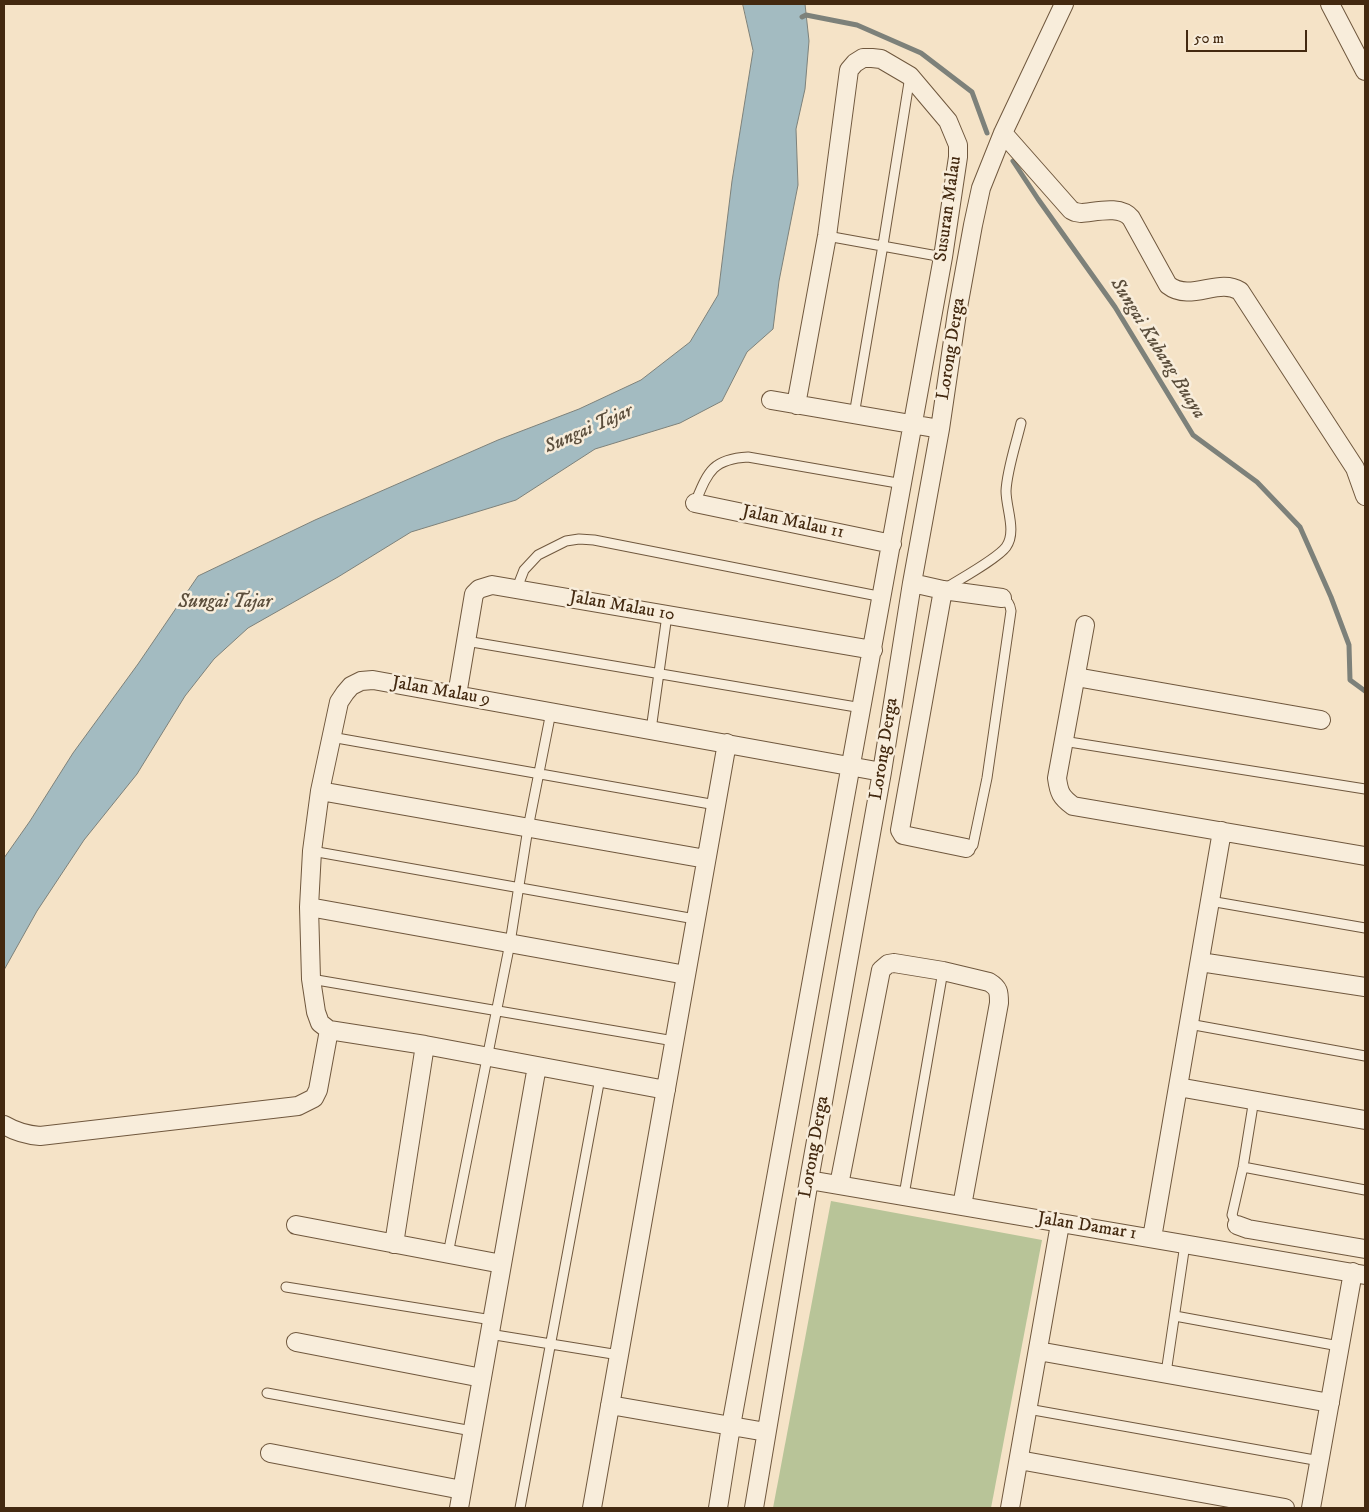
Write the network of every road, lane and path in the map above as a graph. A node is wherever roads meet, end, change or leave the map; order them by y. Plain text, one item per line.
1 (1064, 4) edge
2 (1330, 4) edge
3 (1365, 71) edge
4 (910, 76) junction
5 (1003, 133) junction
6 (827, 236) junction
7 (883, 245) junction
8 (943, 257) junction
9 (771, 400) dead end
10 (796, 405) junction
11 (854, 414) junction
12 (1021, 423) dead end
13 (914, 425) junction
14 (940, 430) junction
15 (903, 484) junction
16 (1365, 496) edge
17 (695, 502) joint
18 (892, 544) junction
19 (912, 583) junction
20 (517, 588) junction
21 (943, 590) junction
22 (883, 597) junction
23 (1002, 598) joint
24 (667, 615) junction
25 (1085, 625) dead end
26 (466, 641) junction
27 (873, 650) junction
28 (659, 674) junction
29 (1076, 677) junction
30 (457, 695) junction
31 (862, 708) junction
32 (551, 712) junction
33 (1321, 720) dead end
34 (651, 730) junction
35 (331, 737) junction
36 (1063, 741) junction
37 (726, 743) junction
38 (852, 766) junction
39 (882, 772) junction
40 (539, 774) junction
41 (1365, 789) edge
42 (320, 792) junction
43 (716, 805) junction
44 (528, 828) junction
45 (1222, 831) junction
46 (966, 848) joint
47 (312, 851) junction
48 (1365, 856) edge
49 (706, 859) junction
50 (518, 888) junction
51 (1210, 901) junction
52 (309, 907) junction
53 (695, 920) junction
54 (1365, 928) edge
55 (510, 943) junction
56 (1200, 962) junction
57 (943, 972) junction
58 (686, 975) junction
59 (311, 978) junction
60 (1365, 988) edge
61 (496, 1010) junction
62 (1189, 1024) junction
63 (329, 1030) junction
64 (674, 1041) junction
65 (425, 1045) junction
66 (1365, 1056) edge
67 (486, 1057) junction
68 (537, 1066) junction
69 (600, 1078) junction
70 (1178, 1087) junction
71 (666, 1090) junction
72 (1254, 1099) junction
73 (1365, 1120) edge
74 (4, 1125) edge
75 (1243, 1167) junction
76 (809, 1180) junction
77 (839, 1185) junction
78 (1365, 1190) edge
79 (904, 1195) junction
80 (962, 1206) junction
81 (1060, 1224) junction
82 (296, 1225) dead end
83 (1237, 1225) joint
84 (1152, 1238) junction
85 (394, 1244) junction
86 (1186, 1244) junction
87 (1365, 1249) edge
88 (448, 1254) junction
89 (502, 1264) junction
90 (1359, 1274) edge
91 (286, 1287) dead end
92 (1175, 1316) junction
93 (491, 1327) junction
94 (296, 1342) dead end
95 (550, 1344) junction
96 (1339, 1346) junction
97 (1038, 1351) junction
98 (619, 1355) junction
99 (1166, 1373) junction
100 (482, 1378) junction
101 (266, 1393) dead end
102 (1330, 1403) junction
103 (610, 1405) junction
104 (1028, 1409) junction
105 (731, 1426) junction
106 (472, 1431) junction
107 (766, 1432) junction
108 (270, 1453) dead end
109 (1019, 1460) junction
110 (1320, 1461) junction
111 (462, 1490) junction
112 (459, 1508) edge
113 (520, 1508) edge
114 (592, 1508) edge
115 (718, 1508) edge
116 (754, 1508) edge
117 (1010, 1508) edge
118 (1285, 1508) edge
119 (1311, 1508) edge

1 - 5 street, Lorong Derga
2 - 3 street
4 - 6 street, Susuran Malau
4 - 7 lane
4 - 8 street, Susuran Malau
5 - 14 street, Lorong Derga
5 - 16 street
6 - 7 lane
6 - 10 street
7 - 8 lane
7 - 11 lane
8 - 13 street, Susuran Malau
9 - 10 street
10 - 11 street
11 - 13 street
12 - 21 lane
13 - 14 street
13 - 15 street, Susuran Malau
14 - 19 street, Lorong Derga
15 - 17 lane
15 - 18 street, Susuran Malau
17 - 18 street, Jalan Malau 11
18 - 22 street, Susuran Malau
19 - 21 street
19 - 39 street, Lorong Derga
20 - 22 lane
20 - 24 street, Jalan Malau 10
20 - 26 street, Jalan Malau 10
21 - 23 street
21 - 46 street
22 - 27 street, Susuran Malau
23 - 46 lane
24 - 27 street, Jalan Malau 10
24 - 28 lane
25 - 29 street
26 - 28 lane
26 - 30 street, Jalan Malau 10
27 - 31 street, Susuran Malau
28 - 31 lane
28 - 34 lane
29 - 33 street
29 - 36 street
30 - 32 street, Jalan Malau 9
30 - 35 street, Jalan Malau 9
31 - 38 street, Susuran Malau
32 - 34 street, Jalan Malau 9
32 - 40 lane
34 - 37 street, Jalan Malau 9
35 - 40 lane
35 - 42 street, Jalan Malau 9
36 - 41 lane
36 - 45 street
37 - 38 street, Jalan Malau 9
37 - 43 street
38 - 39 street, Jalan Malau 9
38 - 105 street, Susuran Malau
39 - 76 street, Lorong Derga
40 - 43 lane
40 - 44 lane
42 - 44 street
42 - 47 street, Jalan Malau 9
43 - 49 street
44 - 49 street
44 - 50 lane
45 - 48 street
45 - 51 street
47 - 50 lane
47 - 52 street, Jalan Malau 9
49 - 53 street
50 - 53 lane
50 - 55 lane
51 - 54 lane
51 - 56 street
52 - 55 street
52 - 59 street, Jalan Malau 9
53 - 58 street
55 - 58 street
55 - 61 lane
56 - 60 street
56 - 62 street
57 - 77 street
57 - 79 lane
57 - 80 street
58 - 64 street
59 - 61 lane
59 - 63 street, Jalan Malau 9
61 - 64 lane
61 - 67 lane
62 - 66 lane
62 - 70 street
63 - 65 street
63 - 74 street
64 - 71 street
65 - 67 street
65 - 85 street
67 - 68 street
67 - 88 lane
68 - 69 street
68 - 89 street
69 - 71 street
69 - 95 lane
70 - 72 street
70 - 84 street
71 - 98 street
72 - 73 street
72 - 75 lane
75 - 78 lane
75 - 83 lane
76 - 77 street, Jalan Damar 1
76 - 107 street, Lorong Derga
77 - 79 street, Jalan Damar 1
79 - 80 street, Jalan Damar 1
80 - 81 street, Jalan Damar 1
81 - 84 street, Jalan Damar 1
81 - 97 street
82 - 85 street
83 - 87 street
84 - 86 street, Jalan Damar 1
85 - 88 street
86 - 90 street, Jalan Damar 1
86 - 92 lane
88 - 89 street
89 - 93 street
90 - 96 street
91 - 93 lane
92 - 96 lane
92 - 99 lane
93 - 95 lane
93 - 100 street
94 - 100 street
95 - 98 lane
95 - 113 lane
96 - 102 street
97 - 99 street
97 - 104 street
98 - 103 street
99 - 102 street
100 - 106 street
101 - 106 lane
102 - 110 street
103 - 105 street
103 - 114 street
104 - 109 street
104 - 110 lane
105 - 107 street
105 - 115 street, Susuran Malau
106 - 111 street
107 - 116 street, Lorong Derga
108 - 111 street
109 - 117 street
109 - 118 street
110 - 119 street
111 - 112 street

